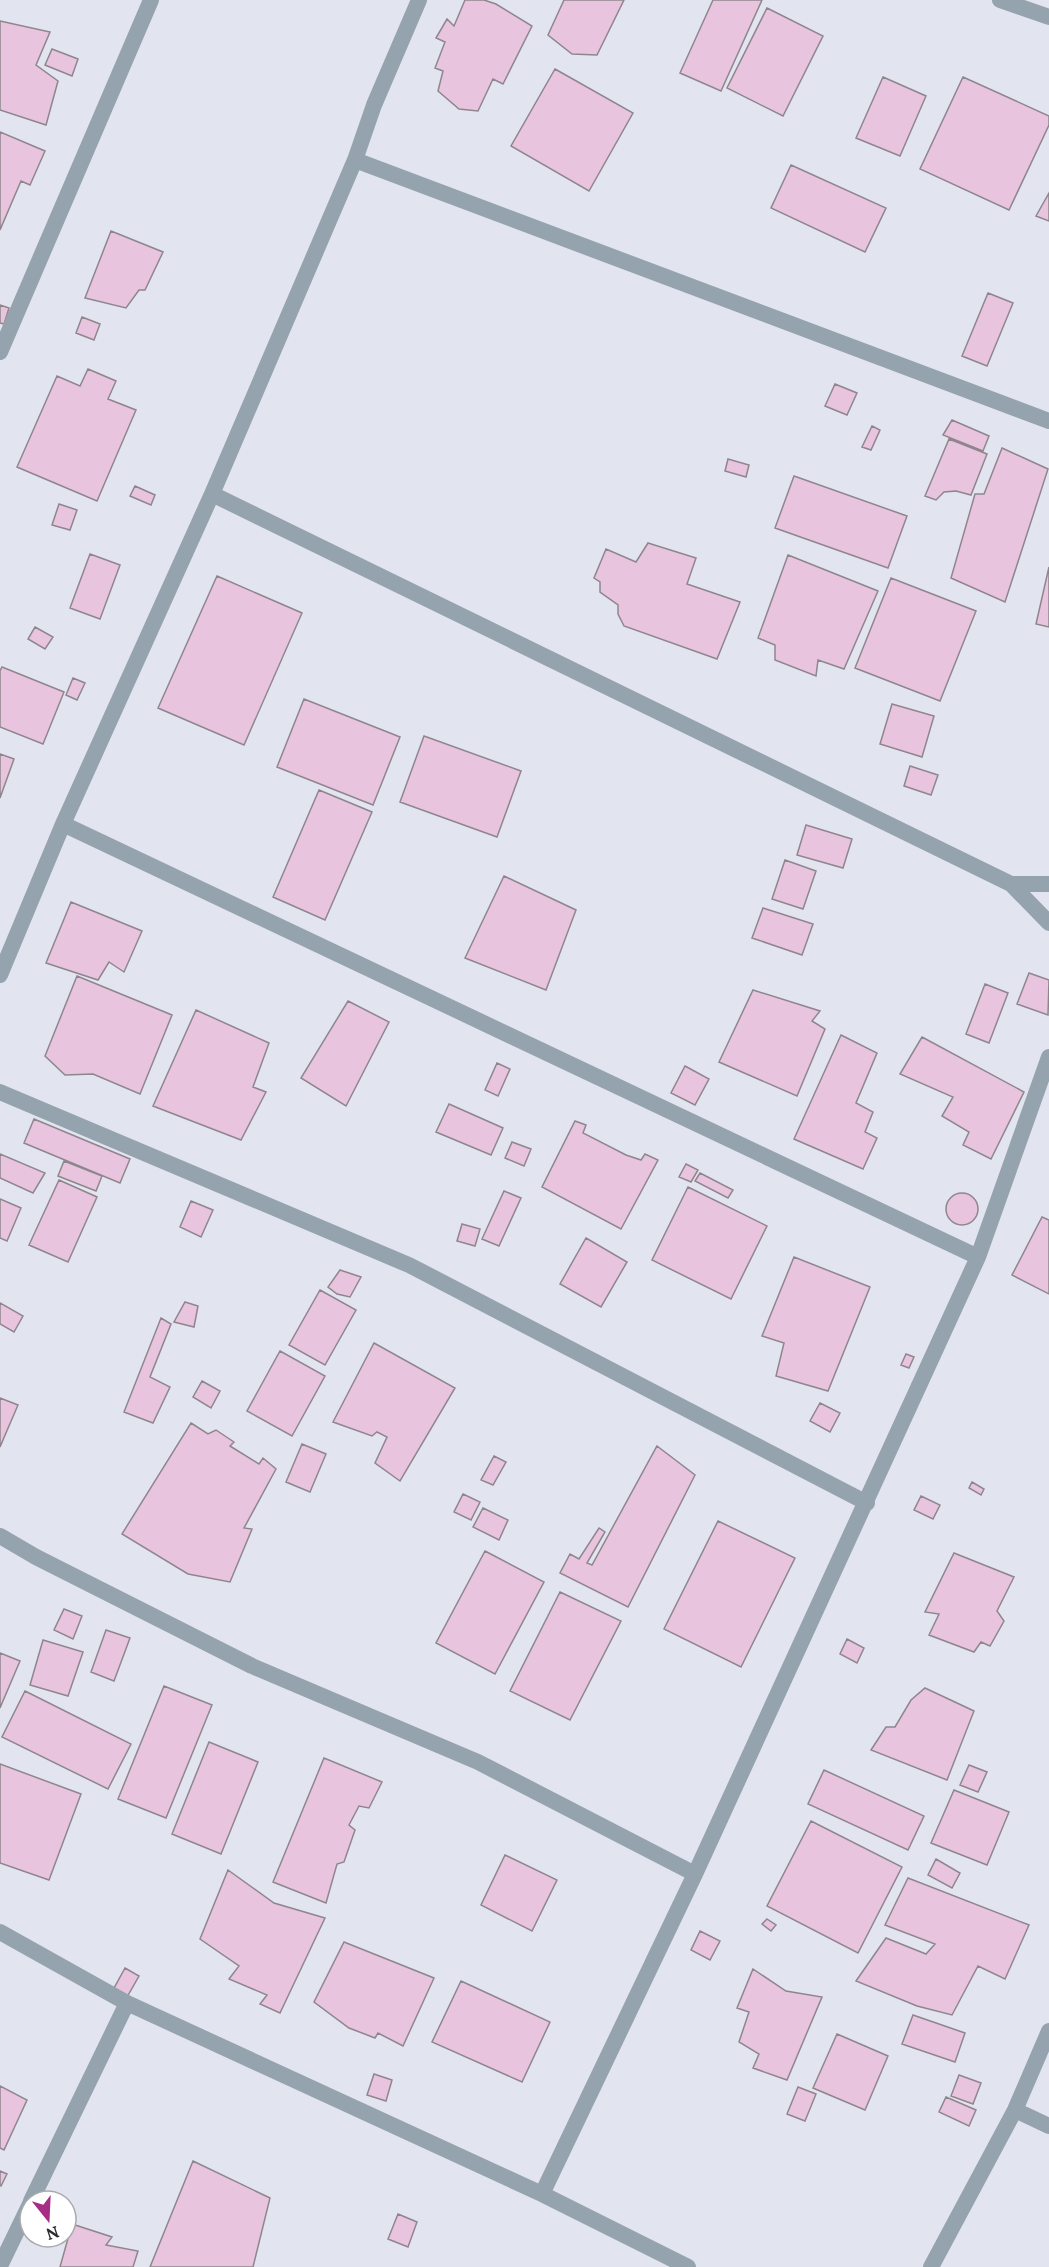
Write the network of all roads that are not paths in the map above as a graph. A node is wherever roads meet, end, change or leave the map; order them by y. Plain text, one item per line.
1 (151, 0) edge
2 (419, 0) edge
3 (1000, 0) edge
4 (1049, 17) edge
5 (355, 160) junction
6 (0, 351) edge
7 (1049, 421) edge
8 (212, 494) junction
9 (63, 824) junction
10 (1011, 884) junction
11 (1049, 884) edge
12 (1049, 922) edge
13 (0, 975) edge
14 (1049, 1057) edge
15 (0, 1092) edge
16 (978, 1257) junction
17 (867, 1503) junction
18 (0, 1536) edge
19 (695, 1874) junction
20 (0, 1932) edge
21 (127, 2003) junction
22 (1049, 2031) edge
23 (1015, 2109) junction
24 (1049, 2126) edge
25 (37, 2189) edge
26 (542, 2194) junction
27 (18, 2229) edge
28 (0, 2266) edge
29 (688, 2267) edge
30 (932, 2267) edge

1 - 6 street
2 - 5 street
3 - 4 street
5 - 7 street
5 - 8 street
8 - 9 street
8 - 10 street
9 - 13 street
9 - 16 street
10 - 11 street
10 - 12 street
14 - 16 street
15 - 17 street
16 - 17 street
17 - 19 street
18 - 19 street
19 - 26 street
20 - 21 street
21 - 25 street
21 - 26 street
22 - 23 street
23 - 24 street
23 - 30 street
26 - 29 street
27 - 28 street

